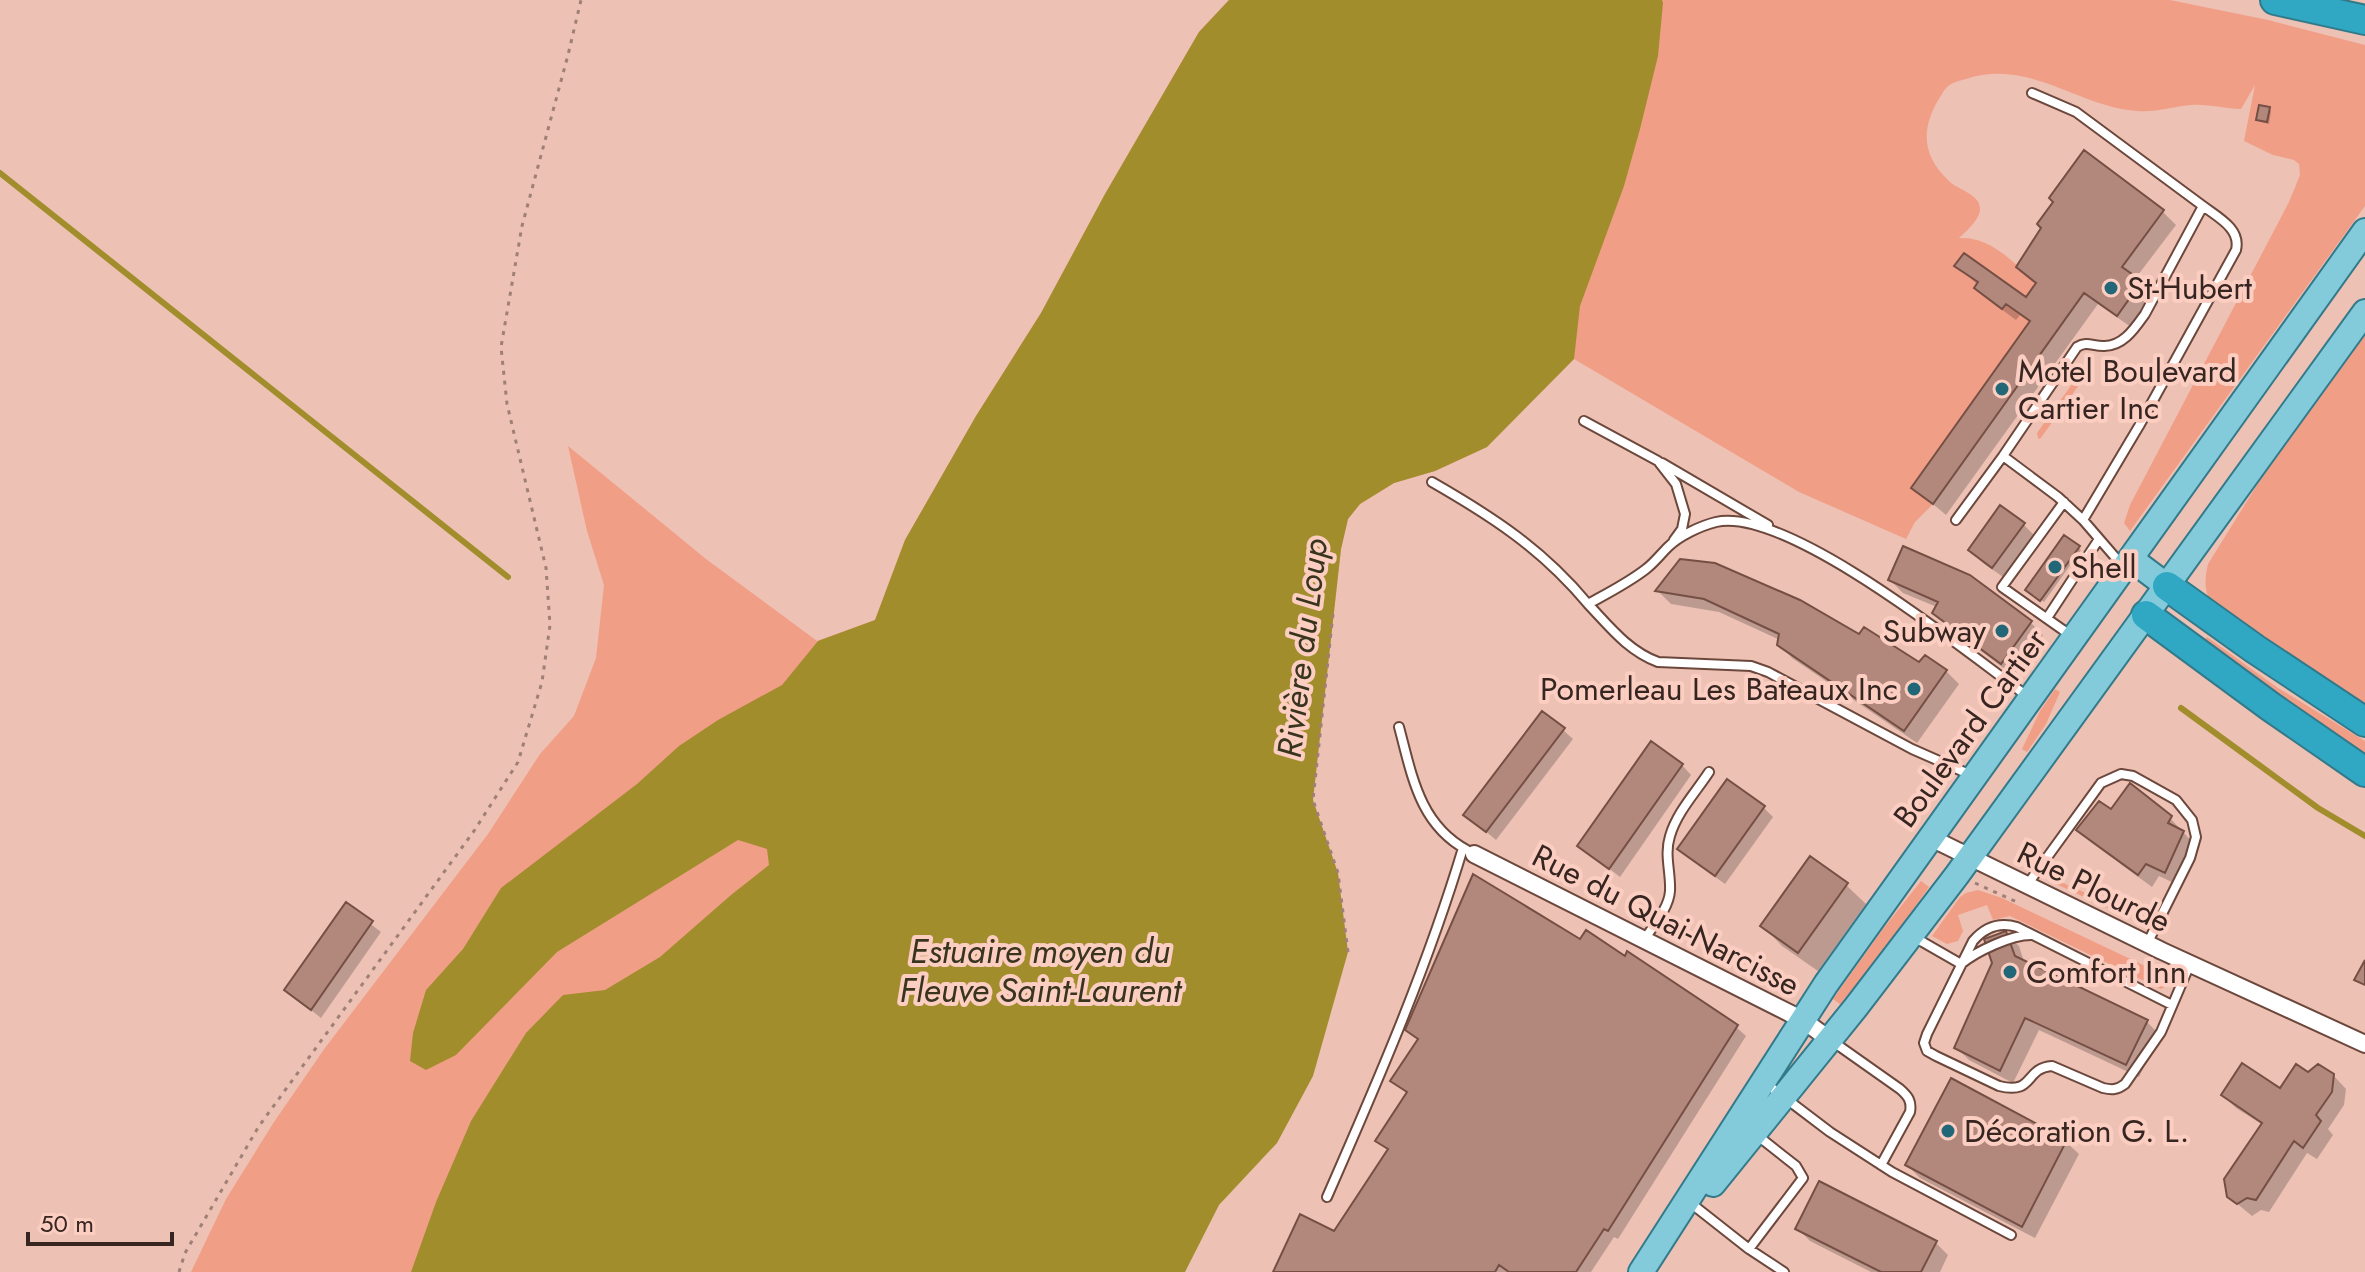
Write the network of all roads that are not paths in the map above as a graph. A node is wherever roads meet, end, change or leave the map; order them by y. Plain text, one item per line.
1 (2275, 0) edge
2 (2365, 21) edge
3 (2032, 93) dead end
4 (2203, 206) junction
5 (2365, 231) edge
6 (2365, 312) edge
7 (1584, 421) dead end
8 (2003, 456) junction
9 (1658, 461) junction
10 (1432, 482) dead end
11 (2064, 502) junction
12 (1956, 520) dead end
13 (2083, 520) junction
14 (1778, 531) junction
15 (2099, 539) junction
16 (1671, 544) junction
17 (2122, 571) junction
18 (2167, 586) junction
19 (1588, 604) junction
20 (2146, 615) junction
21 (2047, 618) junction
22 (2074, 638) junction
23 (2031, 699) junction
24 (2365, 722) edge
25 (1399, 727) dead end
26 (1709, 772) dead end
27 (2365, 772) edge
28 (1975, 777) junction
29 (1931, 838) junction
30 (1469, 851) junction
31 (1969, 858) junction
32 (2026, 886) junction
33 (1911, 935) junction
34 (2032, 935) junction
35 (1644, 941) junction
36 (2147, 944) junction
37 (1961, 964) junction
38 (2190, 964) junction
39 (2172, 1005) junction
40 (1803, 1020) junction
41 (1830, 1040) junction
42 (2365, 1044) edge
43 (1763, 1082) junction
44 (1784, 1097) junction
45 (1746, 1127) junction
46 (1881, 1165) junction
47 (1327, 1197) dead end
48 (1691, 1203) junction
49 (2011, 1235) dead end
50 (1749, 1249) junction
51 (1641, 1272) edge
52 (1784, 1272) edge

1 - 2 highway
3 - 4 lane
4 - 8 lane
4 - 13 lane
5 - 17 main road, Boulevard Cartier
6 - 18 main road, Boulevard Cartier
7 - 9 lane
8 - 11 lane
8 - 12 lane
9 - 14 lane
9 - 16 lane
10 - 19 lane
11 - 13 lane
11 - 21 lane
13 - 15 lane
14 - 16 lane
14 - 23 lane
15 - 17 lane
15 - 21 lane
16 - 19 lane
17 - 18 main road
17 - 20 main road
17 - 22 main road, Boulevard Cartier
18 - 20 main road, Boulevard Cartier
18 - 24 highway
19 - 28 lane
20 - 27 highway
20 - 31 main road, Boulevard Cartier
21 - 22 lane
22 - 23 main road, Boulevard Cartier
23 - 28 main road, Boulevard Cartier
25 - 30 lane
26 - 35 lane
28 - 29 main road, Boulevard Cartier
29 - 31 street, Rue Plourde
29 - 40 main road, Boulevard Cartier
30 - 35 street, Rue du Quai-Narcisse
30 - 47 lane
31 - 32 street, Rue Plourde
31 - 33 main road, Boulevard Cartier
32 - 36 street, Rue Plourde
32 - 36 lane
33 - 37 lane
33 - 41 main road, Boulevard Cartier
34 - 37 lane
34 - 37 lane
34 - 39 lane
35 - 40 street, Rue du Quai-Narcisse
36 - 38 street, Rue Plourde
37 - 39 lane
38 - 39 lane
38 - 42 street, Rue Plourde
40 - 41 street, Rue du Quai-Narcisse
40 - 43 main road, Boulevard Cartier
41 - 44 main road, Boulevard Cartier
41 - 46 lane
43 - 44 lane
43 - 45 main road, Boulevard Cartier
44 - 45 main road, Boulevard Cartier
44 - 46 lane
45 - 48 main road, Boulevard Cartier
45 - 50 lane
46 - 49 lane
48 - 50 lane
48 - 51 main road, Boulevard Cartier
50 - 52 lane

